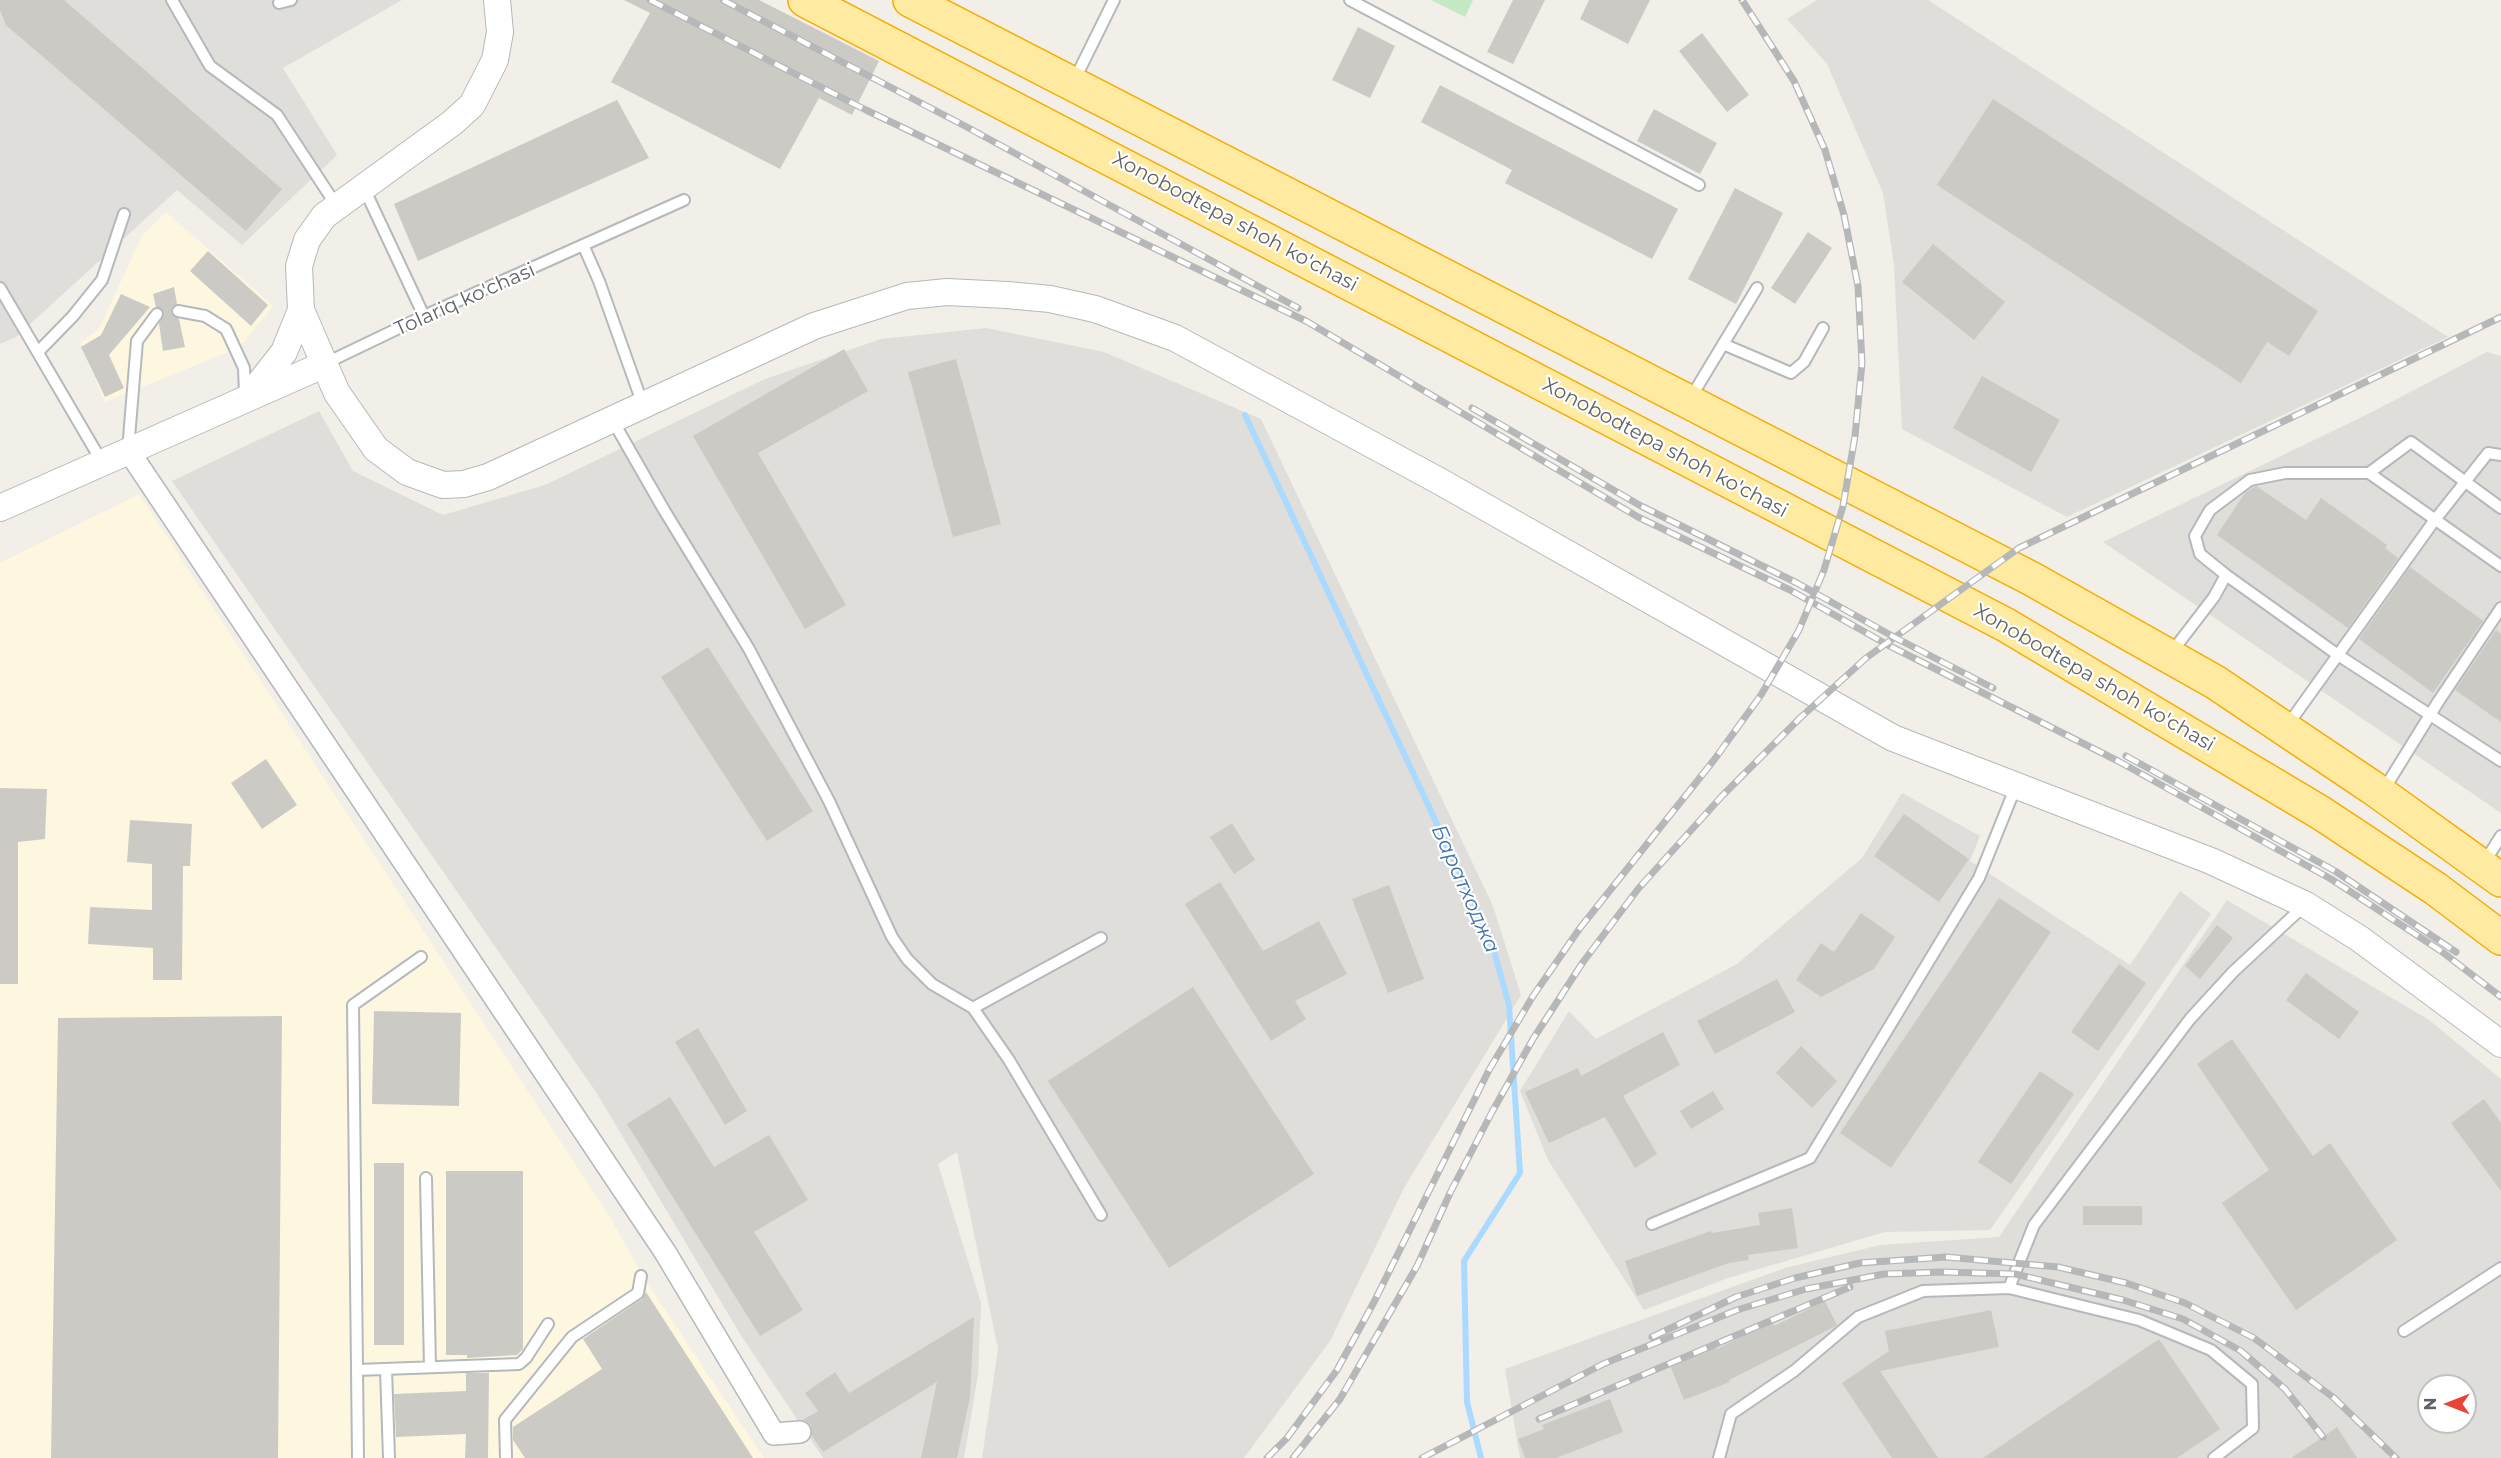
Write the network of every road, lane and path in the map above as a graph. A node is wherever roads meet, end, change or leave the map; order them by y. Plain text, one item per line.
1 (172, 0) edge
2 (497, 0) edge
3 (805, 0) edge
4 (910, 0) edge
5 (1114, 0) edge
6 (1350, 0) edge
7 (1073, 84) junction
8 (1699, 185) dead end
9 (363, 186) junction
10 (684, 200) dead end
11 (336, 205) junction
12 (124, 214) dead end
13 (584, 247) junction
14 (0, 288) edge
15 (1757, 288) dead end
16 (301, 310) junction
17 (178, 311) dead end
18 (157, 314) dead end
19 (423, 316) junction
20 (1823, 328) dead end
21 (1723, 344) junction
22 (38, 352) junction
23 (323, 365) junction
24 (245, 399) junction
25 (1688, 402) junction
26 (644, 405) junction
27 (614, 421) junction
28 (128, 450) junction
29 (1785, 452) junction
30 (2501, 455) edge
31 (102, 462) junction
32 (2369, 473) junction
33 (1760, 497) junction
34 (0, 508) edge
35 (2501, 508) edge
36 (2434, 522) junction
37 (2501, 567) edge
38 (2226, 575) junction
39 (2032, 579) junction
40 (2501, 608) edge
41 (2006, 625) junction
42 (2338, 655) junction
43 (2169, 656) junction
44 (2429, 716) junction
45 (2285, 729) junction
46 (2501, 761) edge
47 (2016, 786) junction
48 (2381, 794) junction
49 (2501, 836) edge
50 (2491, 873) edge
51 (2306, 905) junction
52 (1101, 938) dead end
53 (2501, 938) edge
54 (421, 957) dead end
55 (973, 1008) junction
56 (2501, 1044) edge
57 (426, 1178) dead end
58 (1101, 1215) dead end
59 (1652, 1224) dead end
60 (2501, 1268) edge
61 (641, 1276) dead end
62 (2009, 1288) junction
63 (548, 1324) dead end
64 (2404, 1331) dead end
65 (430, 1367) junction
66 (386, 1369) junction
67 (357, 1370) junction
68 (800, 1432) dead end
69 (358, 1458) edge
70 (388, 1458) edge
71 (506, 1458) edge
72 (1719, 1458) edge
73 (2214, 1458) edge

1 - 11 lane
2 - 9 street
3 - 33 highway, Xonobodtepa shoh ko'chasi
4 - 7 highway
5 - 7 lane
6 - 8 lane
7 - 25 highway
9 - 11 street
9 - 19 lane
10 - 13 lane, Tolariq ko'chasi
11 - 16 street
12 - 22 lane
13 - 19 lane, Tolariq ko'chasi
13 - 26 lane
14 - 22 lane
15 - 21 lane
16 - 23 street
16 - 24 street, Tolariq ko'chasi
17 - 24 lane
18 - 28 lane
19 - 23 lane, Tolariq ko'chasi
20 - 21 lane
21 - 25 lane
22 - 31 lane
23 - 24 street, Tolariq ko'chasi
23 - 27 street
24 - 28 street, Tolariq ko'chasi
25 - 29 highway
26 - 27 street
26 - 47 street
27 - 55 lane
28 - 31 street, Tolariq ko'chasi
28 - 68 street
29 - 33 highway
29 - 39 highway
30 - 36 lane
31 - 34 street, Tolariq ko'chasi
32 - 35 lane
32 - 36 lane
32 - 38 lane
33 - 41 highway, Xonobodtepa shoh ko'chasi
36 - 37 lane
36 - 42 lane
38 - 42 lane
38 - 43 lane
39 - 41 highway
39 - 43 highway
40 - 44 lane
41 - 53 highway, Xonobodtepa shoh ko'chasi
42 - 44 lane
42 - 45 lane
43 - 45 highway
44 - 46 lane
44 - 48 lane
45 - 48 highway
47 - 51 street
47 - 59 lane
48 - 50 highway
49 - 50 lane
51 - 56 street
51 - 62 lane
52 - 55 lane
54 - 67 lane
55 - 58 lane
57 - 65 lane
60 - 64 lane
61 - 71 lane
62 - 72 lane
62 - 73 lane
63 - 65 lane
65 - 66 lane
66 - 67 lane
66 - 70 lane
67 - 69 lane

